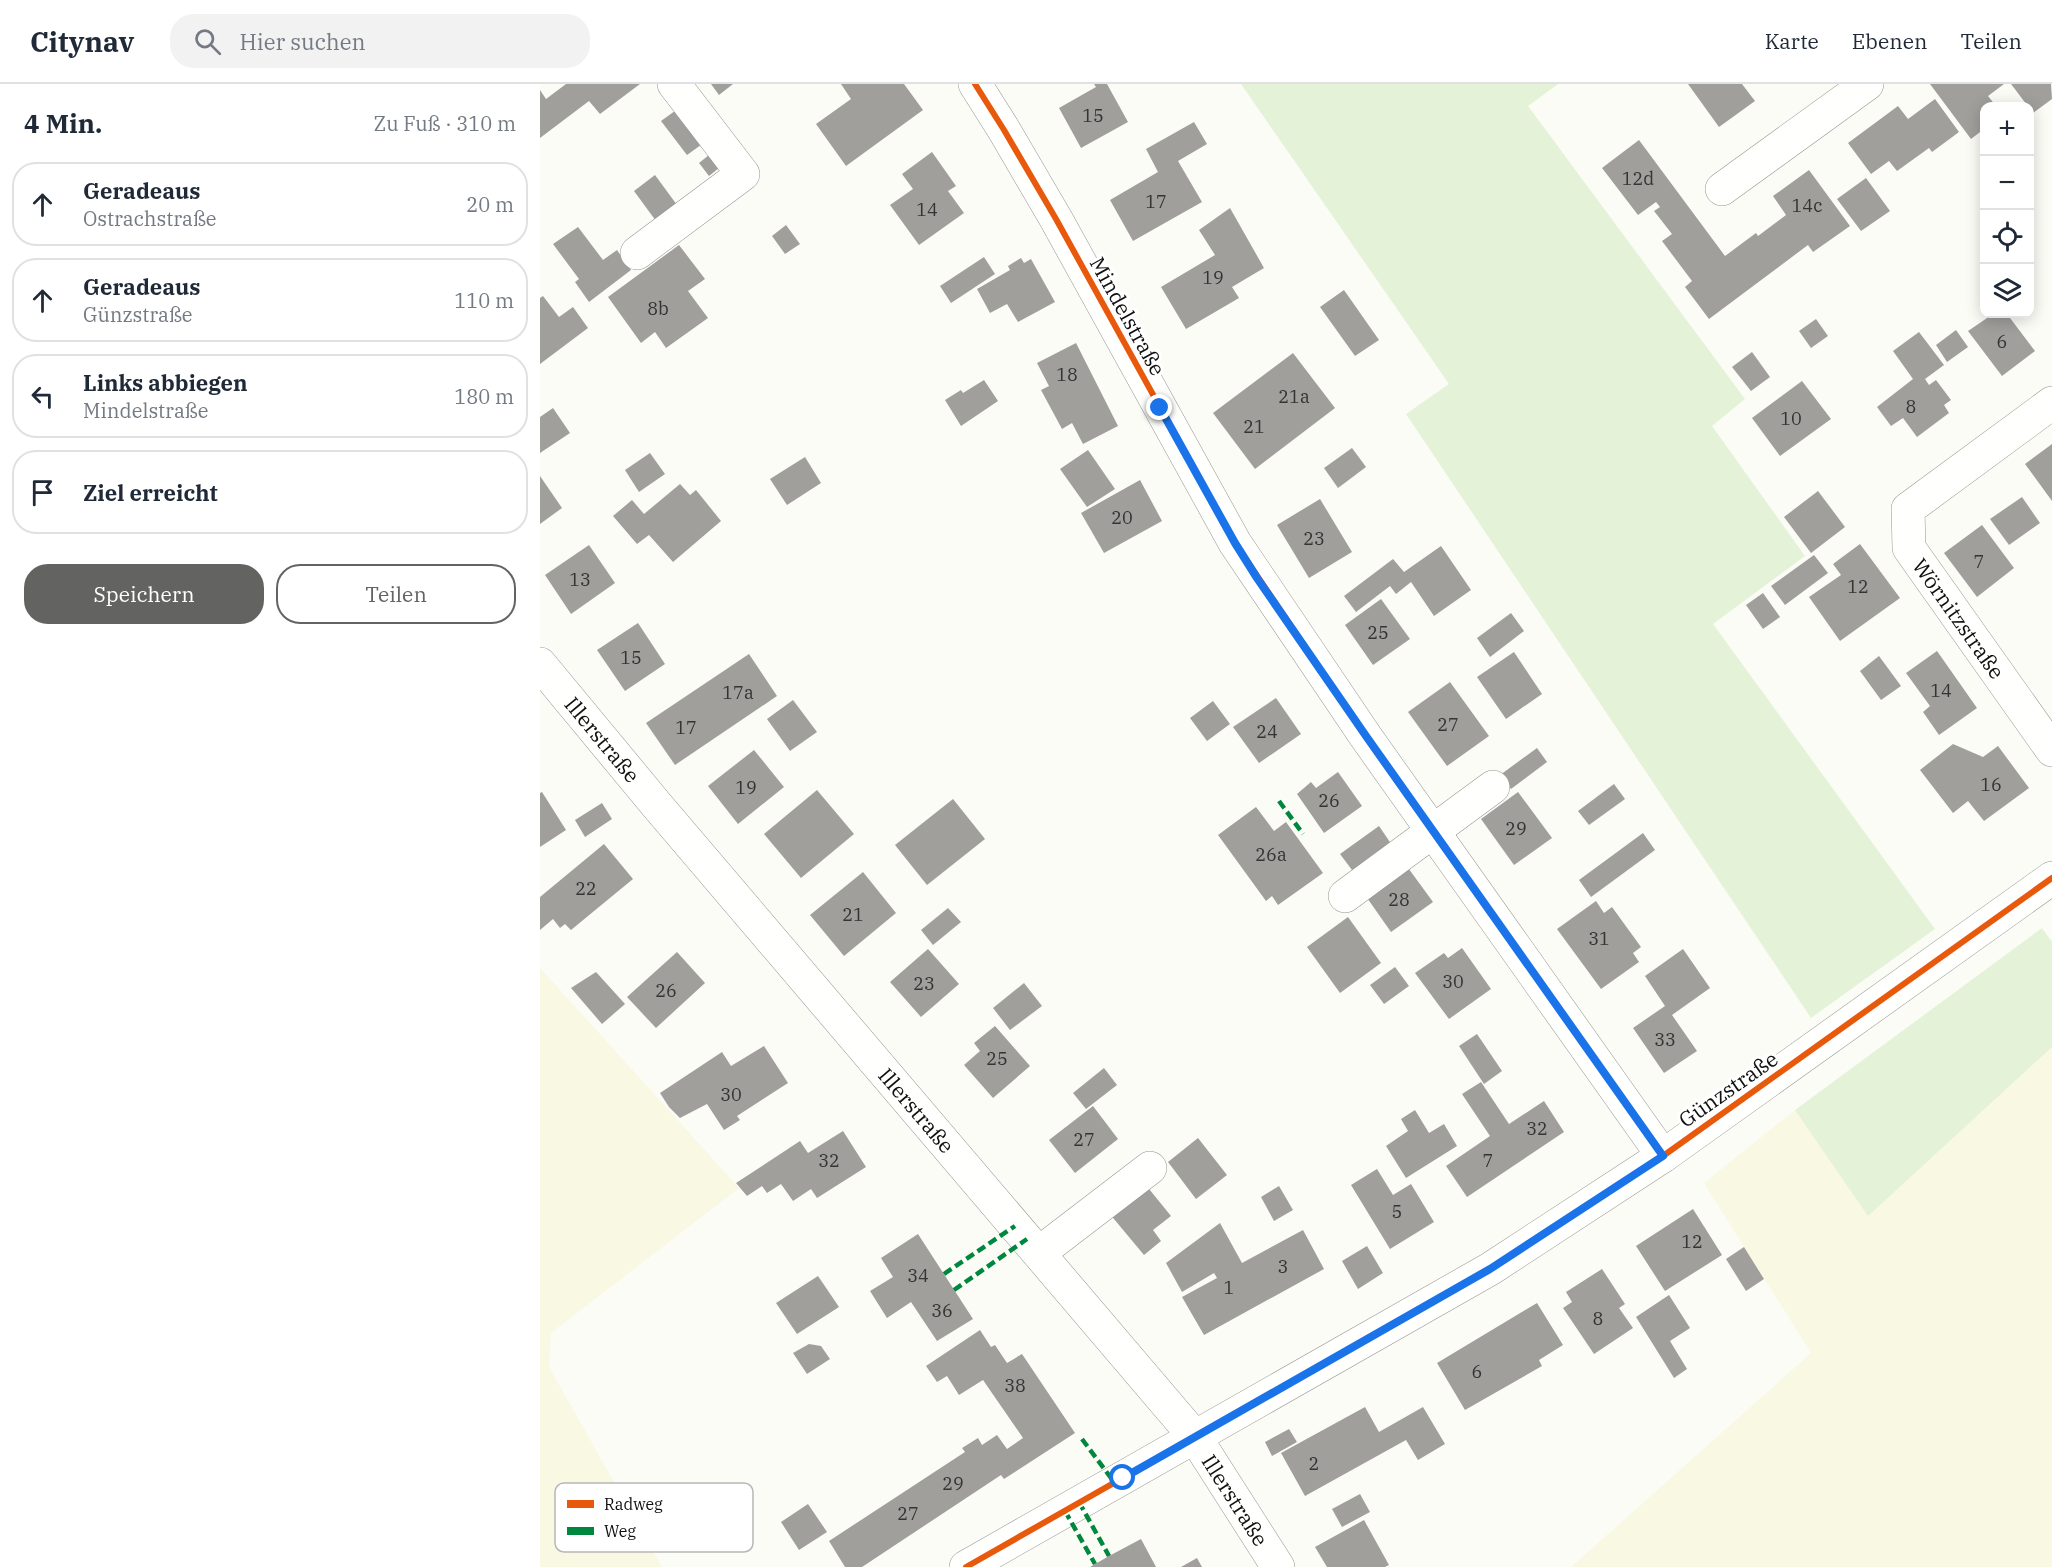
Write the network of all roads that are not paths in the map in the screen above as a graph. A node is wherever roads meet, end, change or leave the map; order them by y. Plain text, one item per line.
1 (674, 84) edge
2 (975, 84) edge
3 (1868, 84) edge
4 (1722, 189) dead end
5 (637, 253) dead end
6 (2052, 403) edge
7 (540, 664) edge
8 (2052, 750) edge
9 (1493, 787) dead end
10 (1433, 832) junction
11 (2052, 878) edge
12 (1345, 896) dead end
13 (1663, 1156) junction
14 (1150, 1168) dead end
15 (1039, 1252) junction
16 (1195, 1437) junction
17 (966, 1567) edge
18 (1278, 1567) edge

1 - 5 street
2 - 10 street, Mindelstraße
3 - 4 street
6 - 8 street, Wörnitzstraße
7 - 15 street, Illerstraße
9 - 10 street
10 - 12 street
10 - 13 street, Mindelstraße
11 - 13 street, Günzstraße
13 - 16 street, Günzstraße
14 - 15 street
15 - 16 street, Illerstraße
16 - 17 street, Günzstraße
16 - 18 street, Illerstraße

